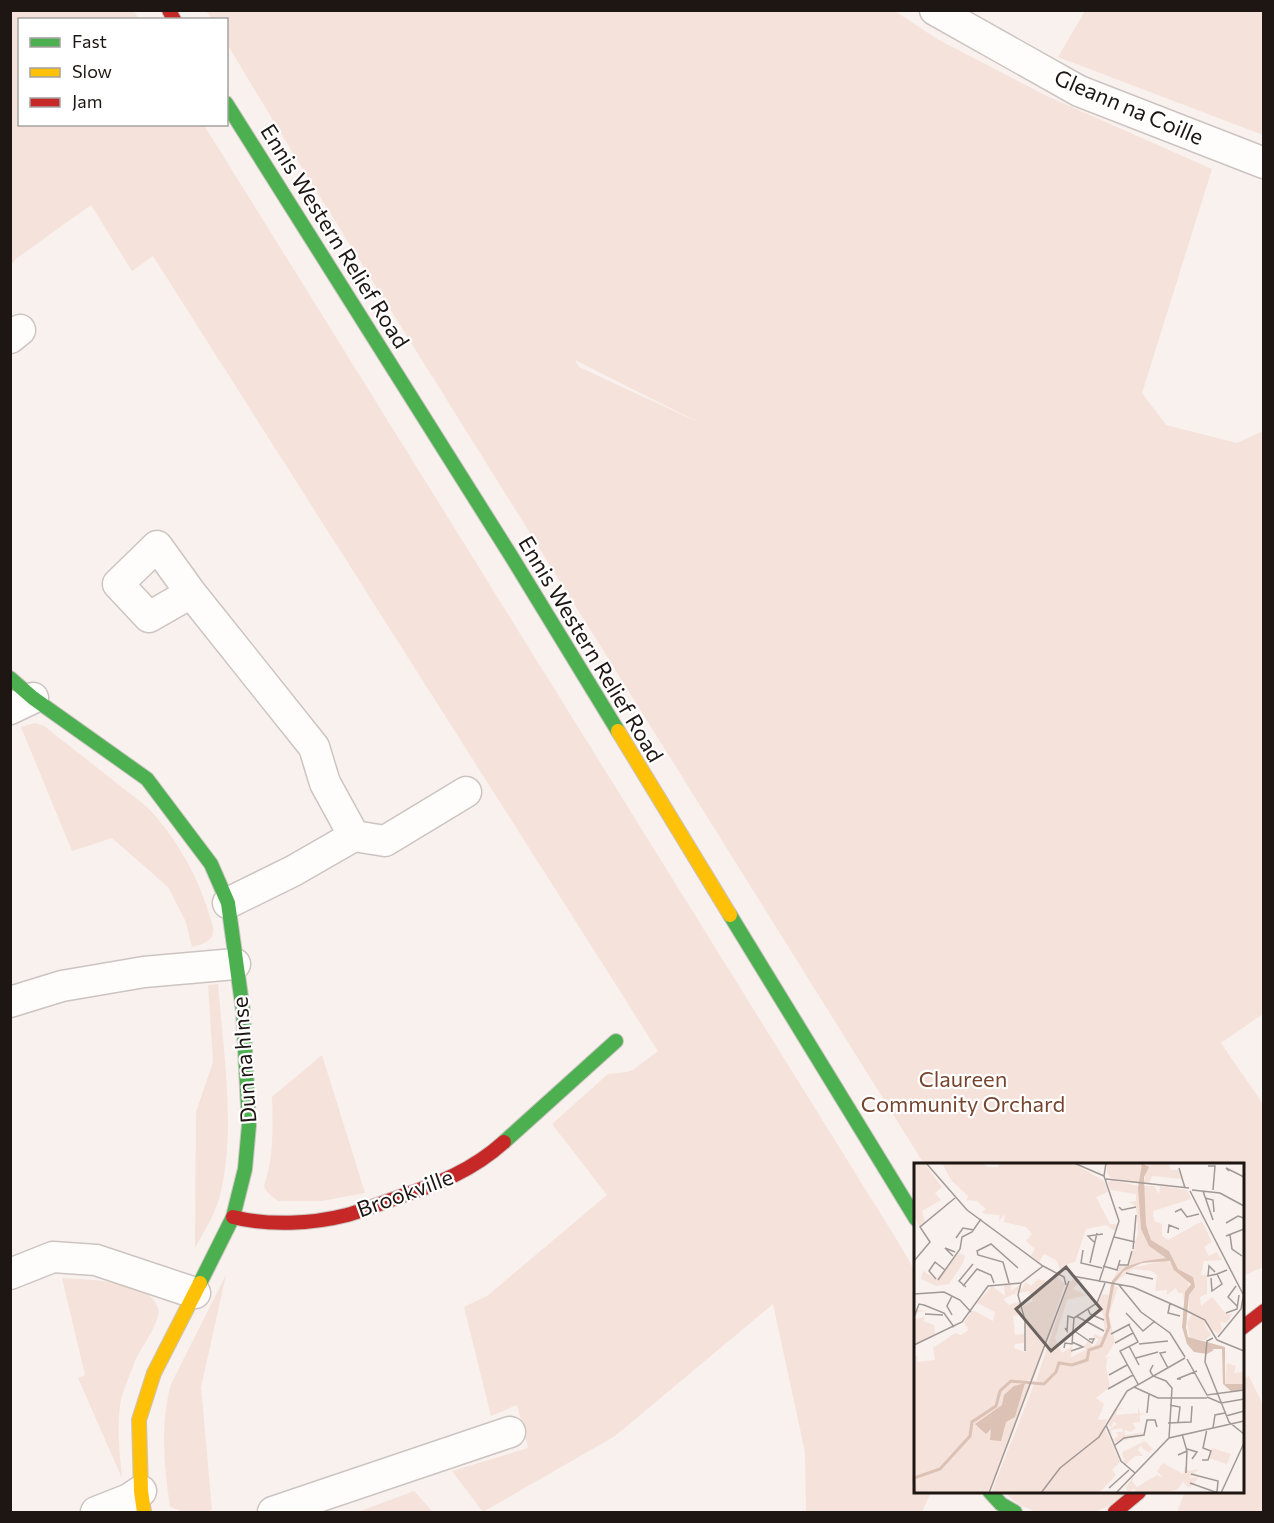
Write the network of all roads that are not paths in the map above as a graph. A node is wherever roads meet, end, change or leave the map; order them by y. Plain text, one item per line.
1 (934, 10) edge
2 (228, 106) edge
3 (1263, 163) edge
4 (191, 592) dead end
5 (10, 678) edge
6 (22, 704) edge
7 (466, 792) dead end
8 (354, 836) junction
9 (228, 903) junction
10 (235, 964) junction
11 (10, 1002) edge
12 (616, 1041) dead end
13 (233, 1217) junction
14 (914, 1217) edge
15 (10, 1274) edge
16 (195, 1293) junction
17 (1263, 1306) edge
18 (1263, 1311) edge
19 (1244, 1312) edge
20 (1244, 1326) edge
21 (510, 1432) dead end
22 (991, 1493) edge
23 (1137, 1493) edge
24 (143, 1502) edge
25 (997, 1508) edge
26 (96, 1512) edge
27 (273, 1512) edge
28 (1015, 1512) edge
29 (1115, 1512) edge

1 - 3 street, Gleann na Coille
2 - 14 main road, Ennis Western Relief Road
4 - 8 street
5 - 6 main road, Dun na hInse
6 - 9 main road, Dun na hInse
7 - 8 street
8 - 9 street
9 - 10 main road, Dun na hInse
10 - 11 street
10 - 13 main road, Dun na hInse
12 - 13 main road, Brookville
13 - 16 main road
15 - 16 street
16 - 24 main road
17 - 19 main road
18 - 20 main road
21 - 27 street
22 - 25 main road
23 - 29 main road
24 - 26 street
25 - 28 main road

